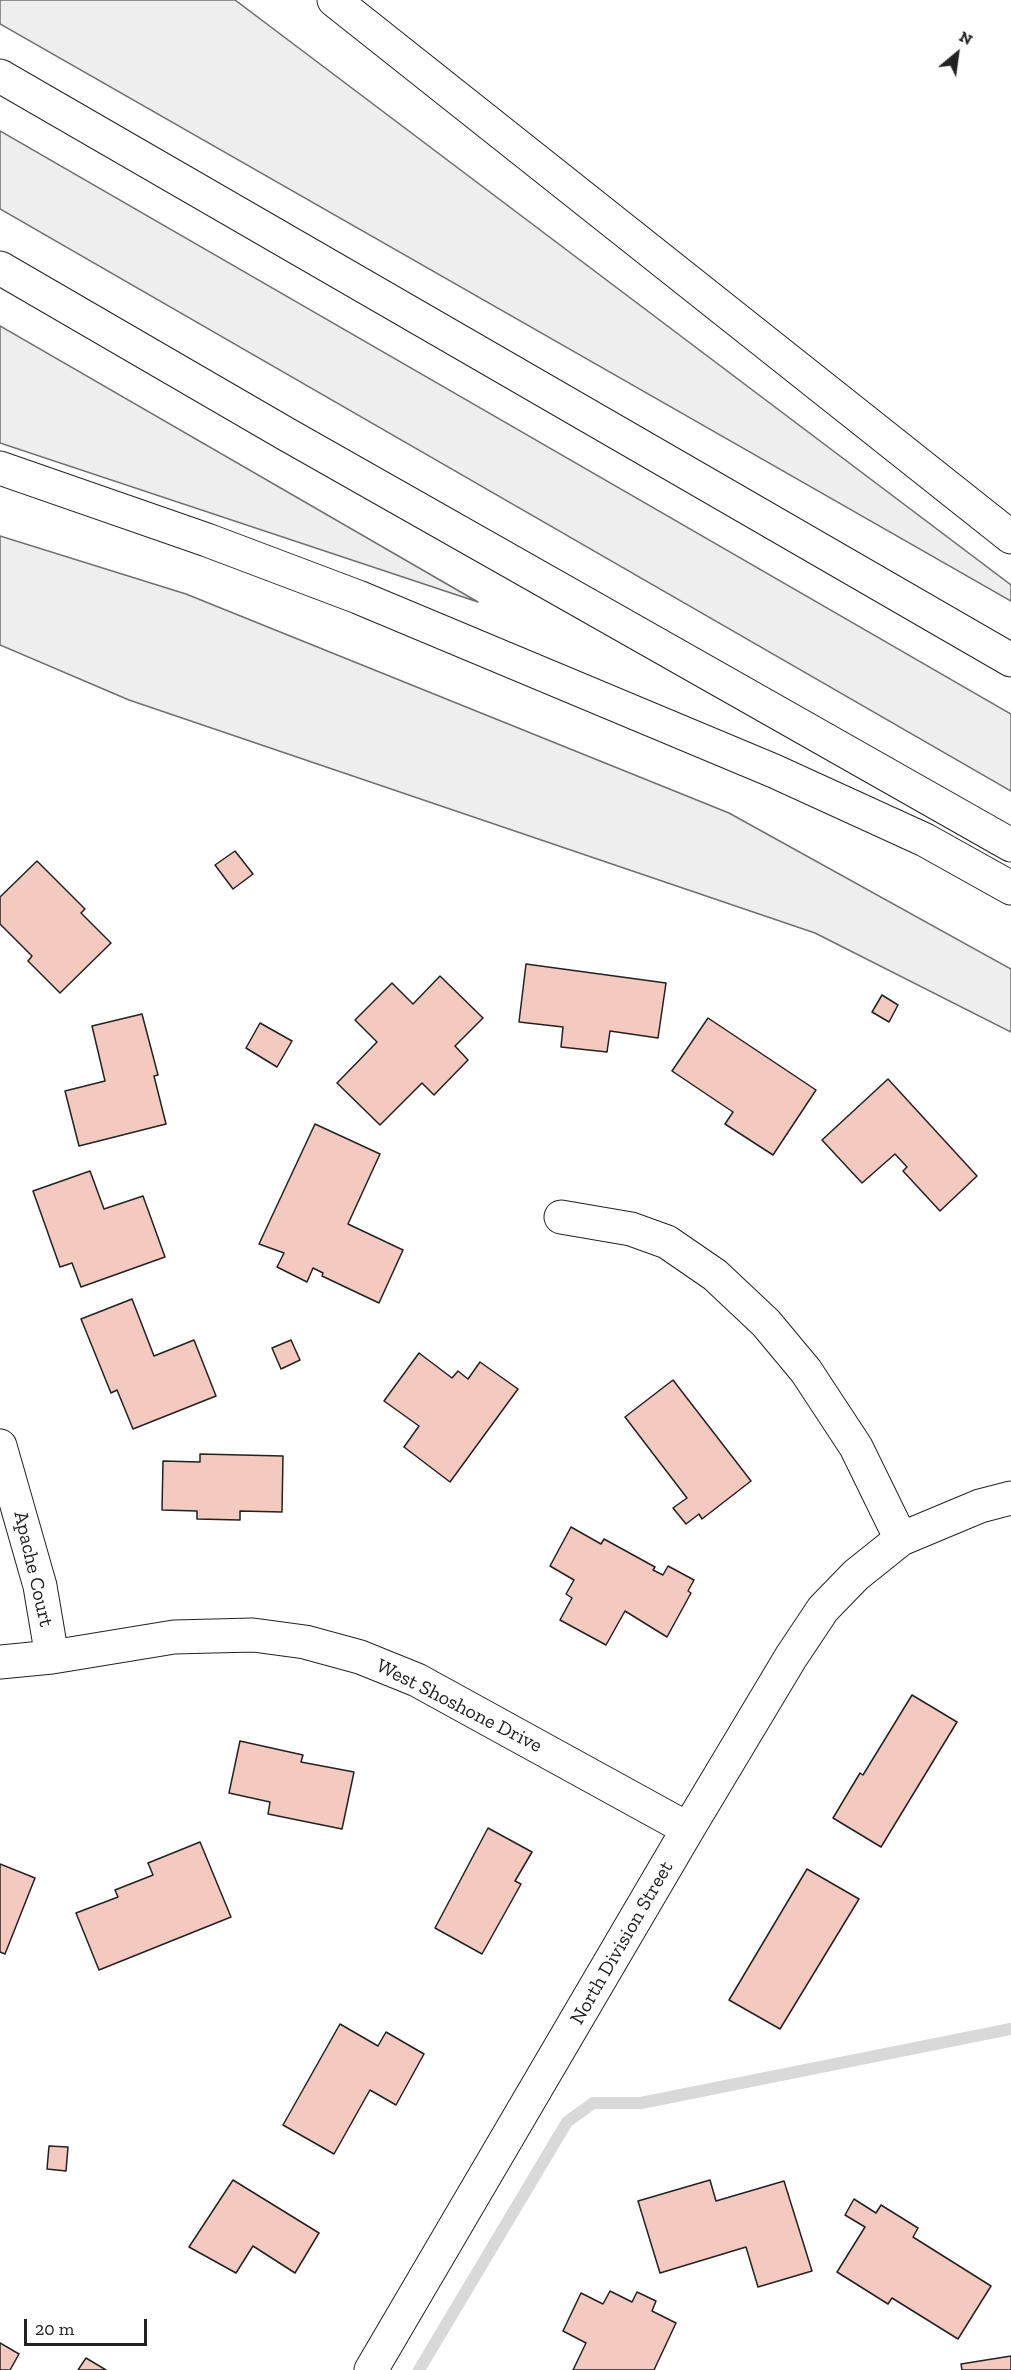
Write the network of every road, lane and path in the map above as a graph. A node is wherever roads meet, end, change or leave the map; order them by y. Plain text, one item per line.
1 (334, 0) edge
2 (0, 76) edge
3 (0, 268) edge
4 (0, 468) edge
5 (1011, 537) edge
6 (1011, 660) edge
7 (1011, 845) edge
8 (1011, 888) edge
9 (561, 1217) dead end
10 (0, 1446) edge
11 (1011, 1498) edge
12 (901, 1539) junction
13 (52, 1657) junction
14 (0, 1662) edge
15 (688, 1829) junction
16 (371, 2370) edge

1 - 5 main road
2 - 6 main road
3 - 7 main road
4 - 8 main road
9 - 12 main road
10 - 13 main road, Apache Court
11 - 12 main road, North Division Street
12 - 15 main road, North Division Street
13 - 14 main road, West Shoshone Drive
13 - 15 main road, West Shoshone Drive
15 - 16 main road, North Division Street

